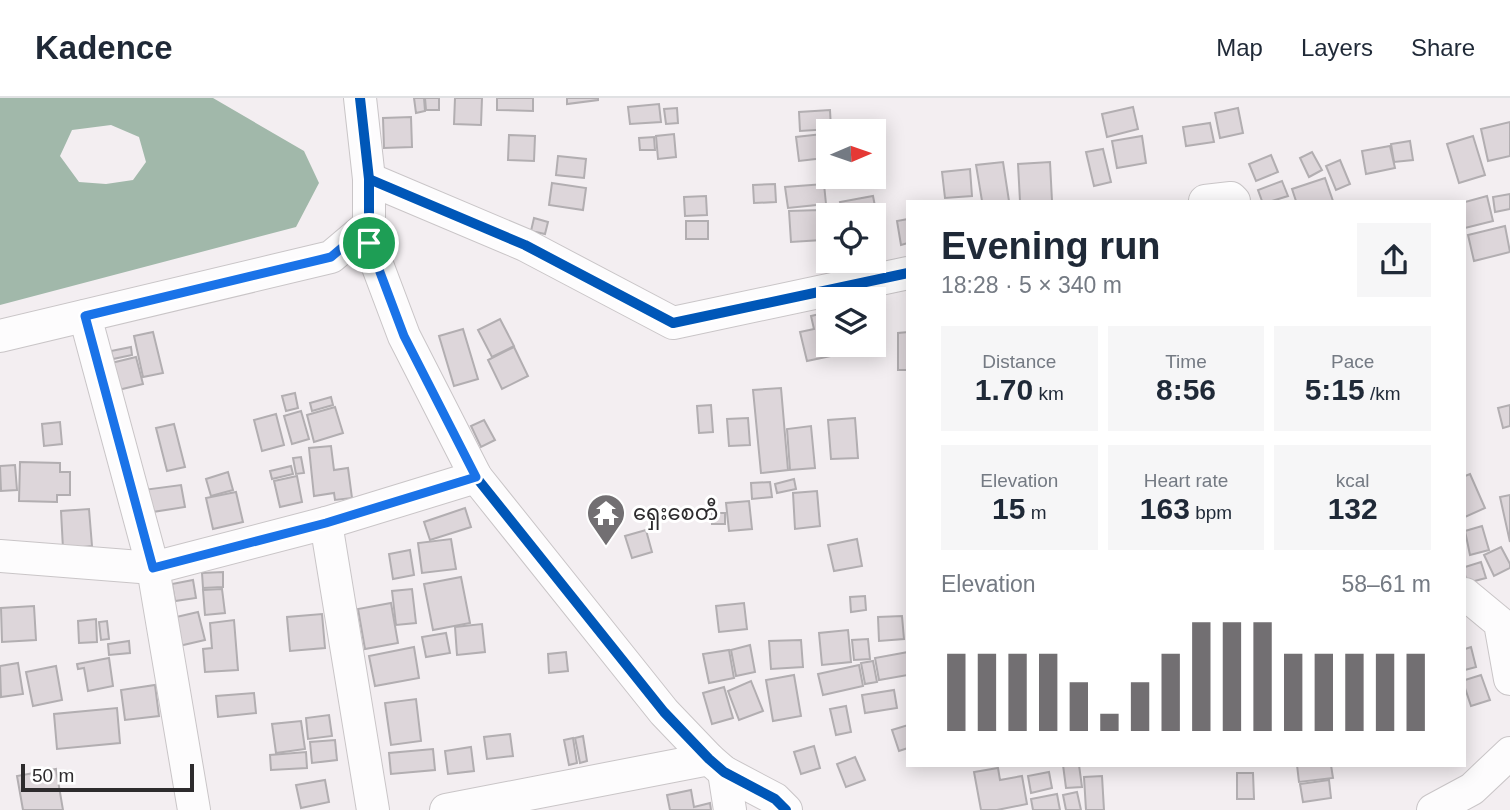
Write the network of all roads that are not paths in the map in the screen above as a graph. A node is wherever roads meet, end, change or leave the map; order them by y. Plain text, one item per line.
1 (360, 98) edge
2 (369, 179) junction
3 (1214, 200) edge
4 (1233, 200) edge
5 (369, 225) junction
6 (906, 273) edge
7 (85, 316) junction
8 (0, 336) edge
9 (476, 477) junction
10 (326, 523) junction
11 (0, 556) edge
12 (153, 568) junction
13 (1466, 595) edge
14 (1510, 679) edge
15 (1510, 753) edge
16 (716, 765) junction
17 (194, 810) edge
18 (373, 810) edge
19 (446, 810) edge
20 (730, 810) edge
21 (786, 810) edge
22 (1433, 810) edge

1 - 2 street
2 - 5 street
2 - 6 street
3 - 4 street
5 - 7 street
5 - 9 street
7 - 8 street
7 - 12 street
9 - 10 street
9 - 16 street
10 - 12 street
10 - 18 street
11 - 12 street
12 - 17 street
13 - 14 street
15 - 22 street
16 - 19 street
16 - 20 street
16 - 21 street

